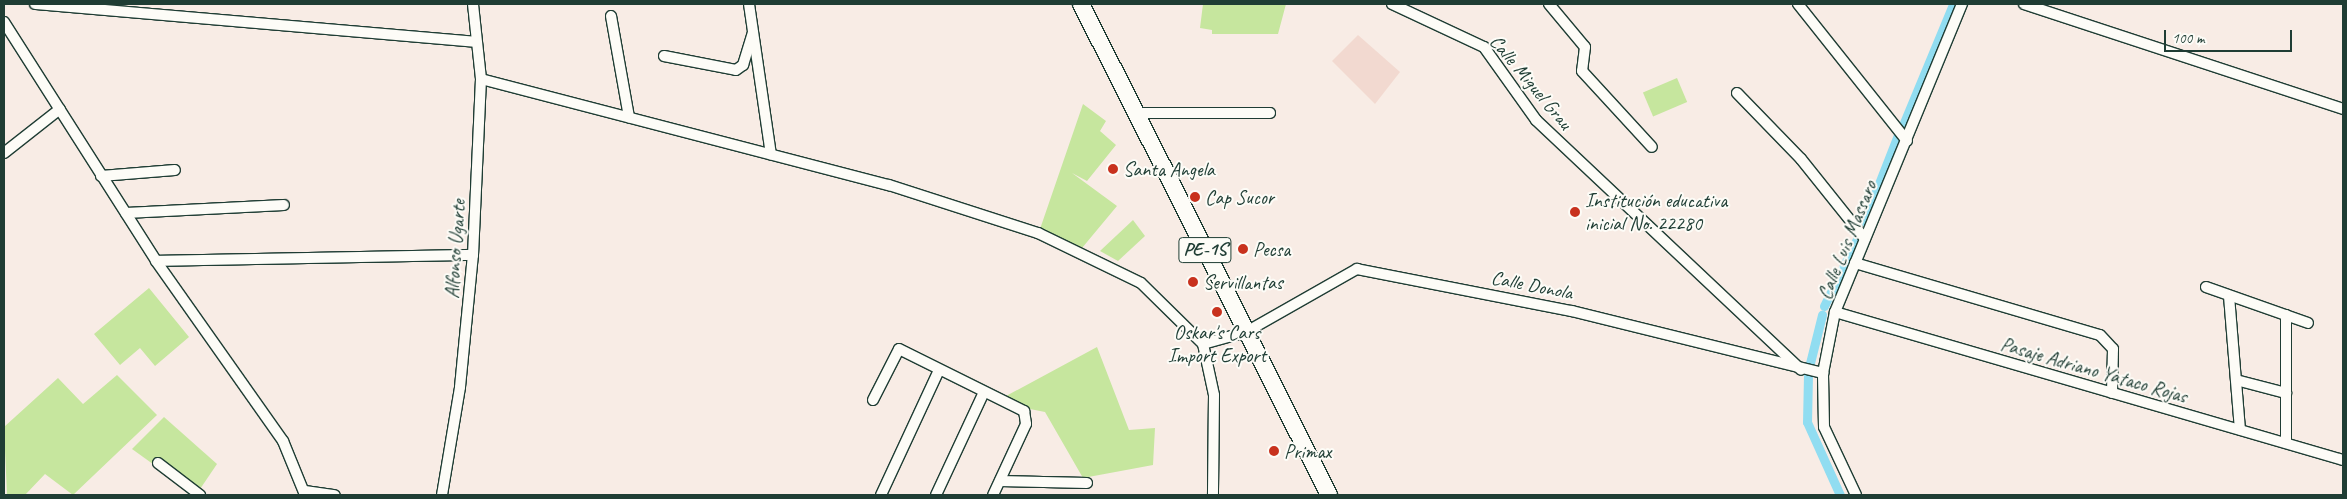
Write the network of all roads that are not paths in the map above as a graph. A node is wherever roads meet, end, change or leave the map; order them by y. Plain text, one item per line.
1 (36, 4) edge
2 (473, 4) edge
3 (749, 4) edge
4 (1081, 4) edge
5 (1392, 4) edge
6 (1549, 4) edge
7 (1798, 4) edge
8 (1962, 4) edge
9 (2024, 4) edge
10 (611, 16) dead end
11 (4, 22) edge
12 (753, 32) junction
13 (475, 42) junction
14 (664, 56) dead end
15 (481, 79) junction
16 (1737, 93) dead end
17 (60, 109) junction
18 (2343, 109) edge
19 (1136, 113) junction
20 (1270, 113) dead end
21 (629, 118) junction
22 (1907, 141) junction
23 (1652, 148) dead end
24 (4, 153) edge
25 (771, 154) junction
26 (175, 170) dead end
27 (101, 176) junction
28 (284, 205) dead end
29 (126, 213) junction
30 (1865, 239) junction
31 (473, 255) junction
32 (156, 261) junction
33 (1855, 263) junction
34 (2206, 287) dead end
35 (2229, 296) junction
36 (1835, 312) junction
37 (2286, 315) junction
38 (2308, 322) dead end
39 (1246, 332) junction
40 (1203, 344) junction
41 (939, 370) junction
42 (1802, 371) junction
43 (1823, 373) junction
44 (2236, 380) junction
45 (984, 392) junction
46 (2112, 393) junction
47 (2286, 393) junction
48 (873, 400) dead end
49 (2240, 430) junction
50 (2286, 443) junction
51 (2343, 460) edge
52 (158, 463) dead end
53 (1000, 481) junction
54 (1087, 483) dead end
55 (305, 493) edge
56 (200, 495) edge
57 (334, 495) edge
58 (442, 495) edge
59 (881, 495) edge
60 (936, 495) edge
61 (993, 495) edge
62 (1213, 495) edge
63 (1329, 495) edge
64 (1856, 495) edge

1 - 13 street
2 - 13 street, Alfonso Ugarte
3 - 12 street
4 - 19 highway, PE-1S
5 - 42 street, Calle Miguel Grau
6 - 23 street
7 - 22 street
8 - 22 street, Calle Luis Massaro
9 - 18 street
10 - 21 street
11 - 17 street
12 - 14 street
12 - 25 street
13 - 15 street, Alfonso Ugarte
15 - 21 street
15 - 31 street, Alfonso Ugarte
16 - 30 street
17 - 24 street
17 - 27 street
19 - 20 street
19 - 39 highway, PE-1S
21 - 25 street
22 - 30 street, Calle Luis Massaro
25 - 40 street
26 - 27 street
27 - 29 street
28 - 29 street
29 - 32 street
30 - 33 street, Calle Luis Massaro
31 - 32 street
31 - 58 street, Alfonso Ugarte
32 - 55 street
33 - 36 street, Calle Luis Massaro
33 - 46 street
34 - 35 street
35 - 37 street
35 - 44 street
36 - 43 street, Calle Luis Massaro
36 - 46 street, Pasaje Adriano Yataco Rojas
37 - 38 street
37 - 47 street
39 - 40 street, Calle Donola
39 - 42 street, Calle Donola
39 - 63 highway, PE-1S
40 - 62 street
41 - 45 street
41 - 48 street
41 - 59 street
42 - 43 street, Calle Donola
43 - 64 street, Calle Luis Massaro
44 - 47 street
44 - 49 street
45 - 53 street
45 - 60 street
46 - 49 street, Pasaje Adriano Yataco Rojas
47 - 50 street
49 - 50 street, Pasaje Adriano Yataco Rojas
50 - 51 street, Pasaje Adriano Yataco Rojas
52 - 56 street
53 - 54 street
53 - 61 street
55 - 57 street

